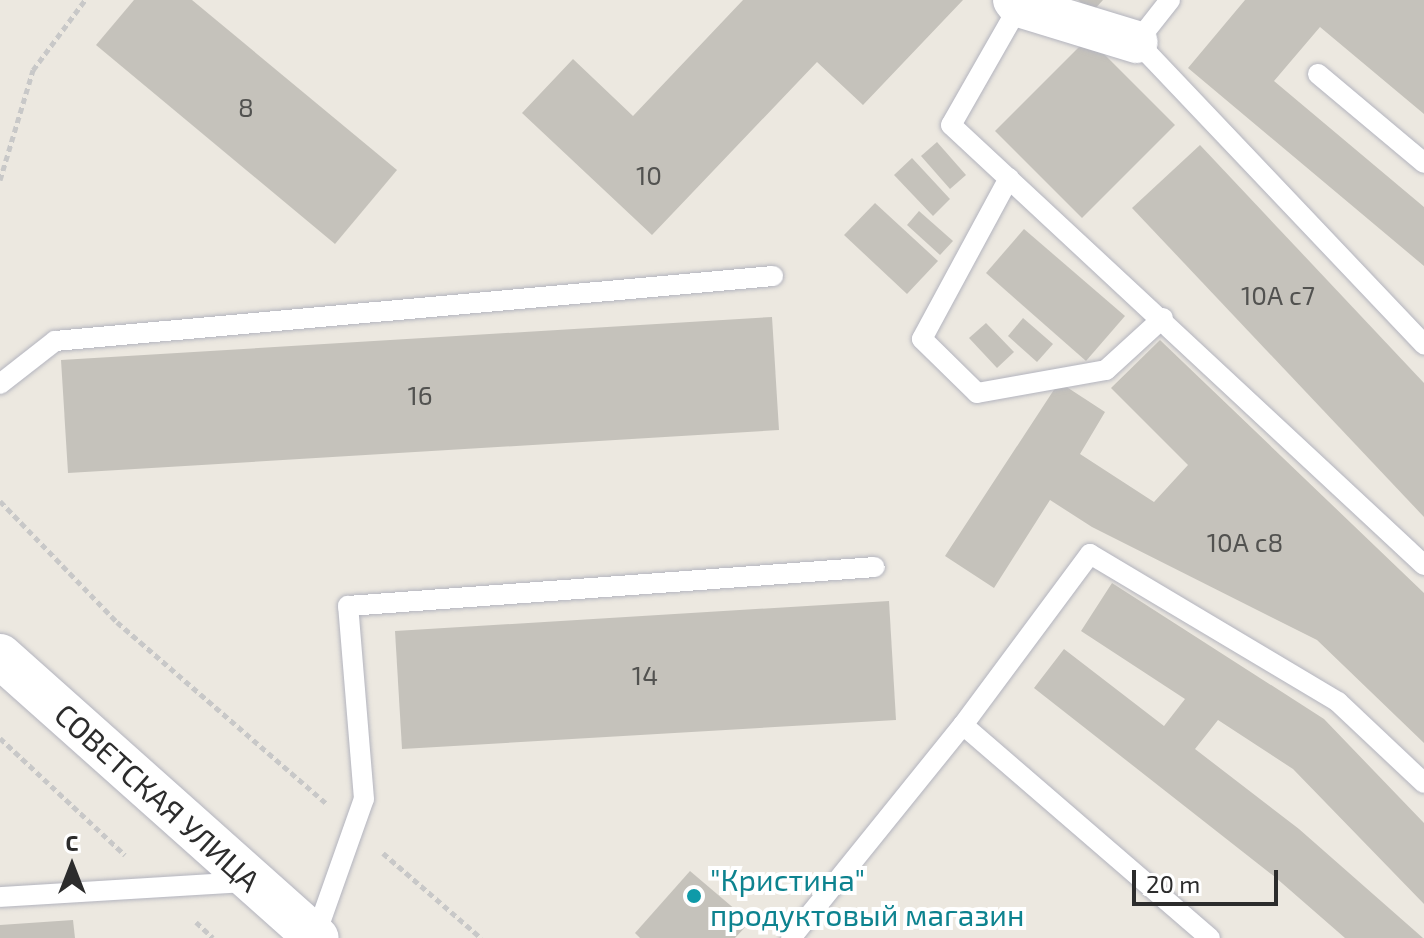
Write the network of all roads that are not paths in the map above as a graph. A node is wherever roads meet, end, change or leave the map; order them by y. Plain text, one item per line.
1 (1170, 0) edge
2 (1017, 3) edge
3 (1137, 42) junction
4 (1318, 74) dead end
5 (1424, 163) edge
6 (1009, 178) junction
7 (773, 276) dead end
8 (1163, 318) junction
9 (1424, 344) edge
10 (0, 384) edge
11 (1424, 565) edge
12 (875, 567) dead end
13 (0, 656) edge
14 (963, 725) junction
15 (1424, 783) edge
16 (253, 882) junction
17 (0, 897) edge
18 (315, 937) edge
19 (791, 938) edge
20 (1210, 938) edge

1 - 3 lane
2 - 3 street
2 - 6 lane
3 - 9 lane
4 - 5 lane
6 - 8 lane
6 - 8 lane
7 - 10 lane
8 - 11 lane
12 - 18 lane
13 - 16 street, СОВЕТСКАЯ УЛИЦА
14 - 15 lane
14 - 19 lane
14 - 20 lane
16 - 17 lane
16 - 18 street, СОВЕТСКАЯ УЛИЦА

